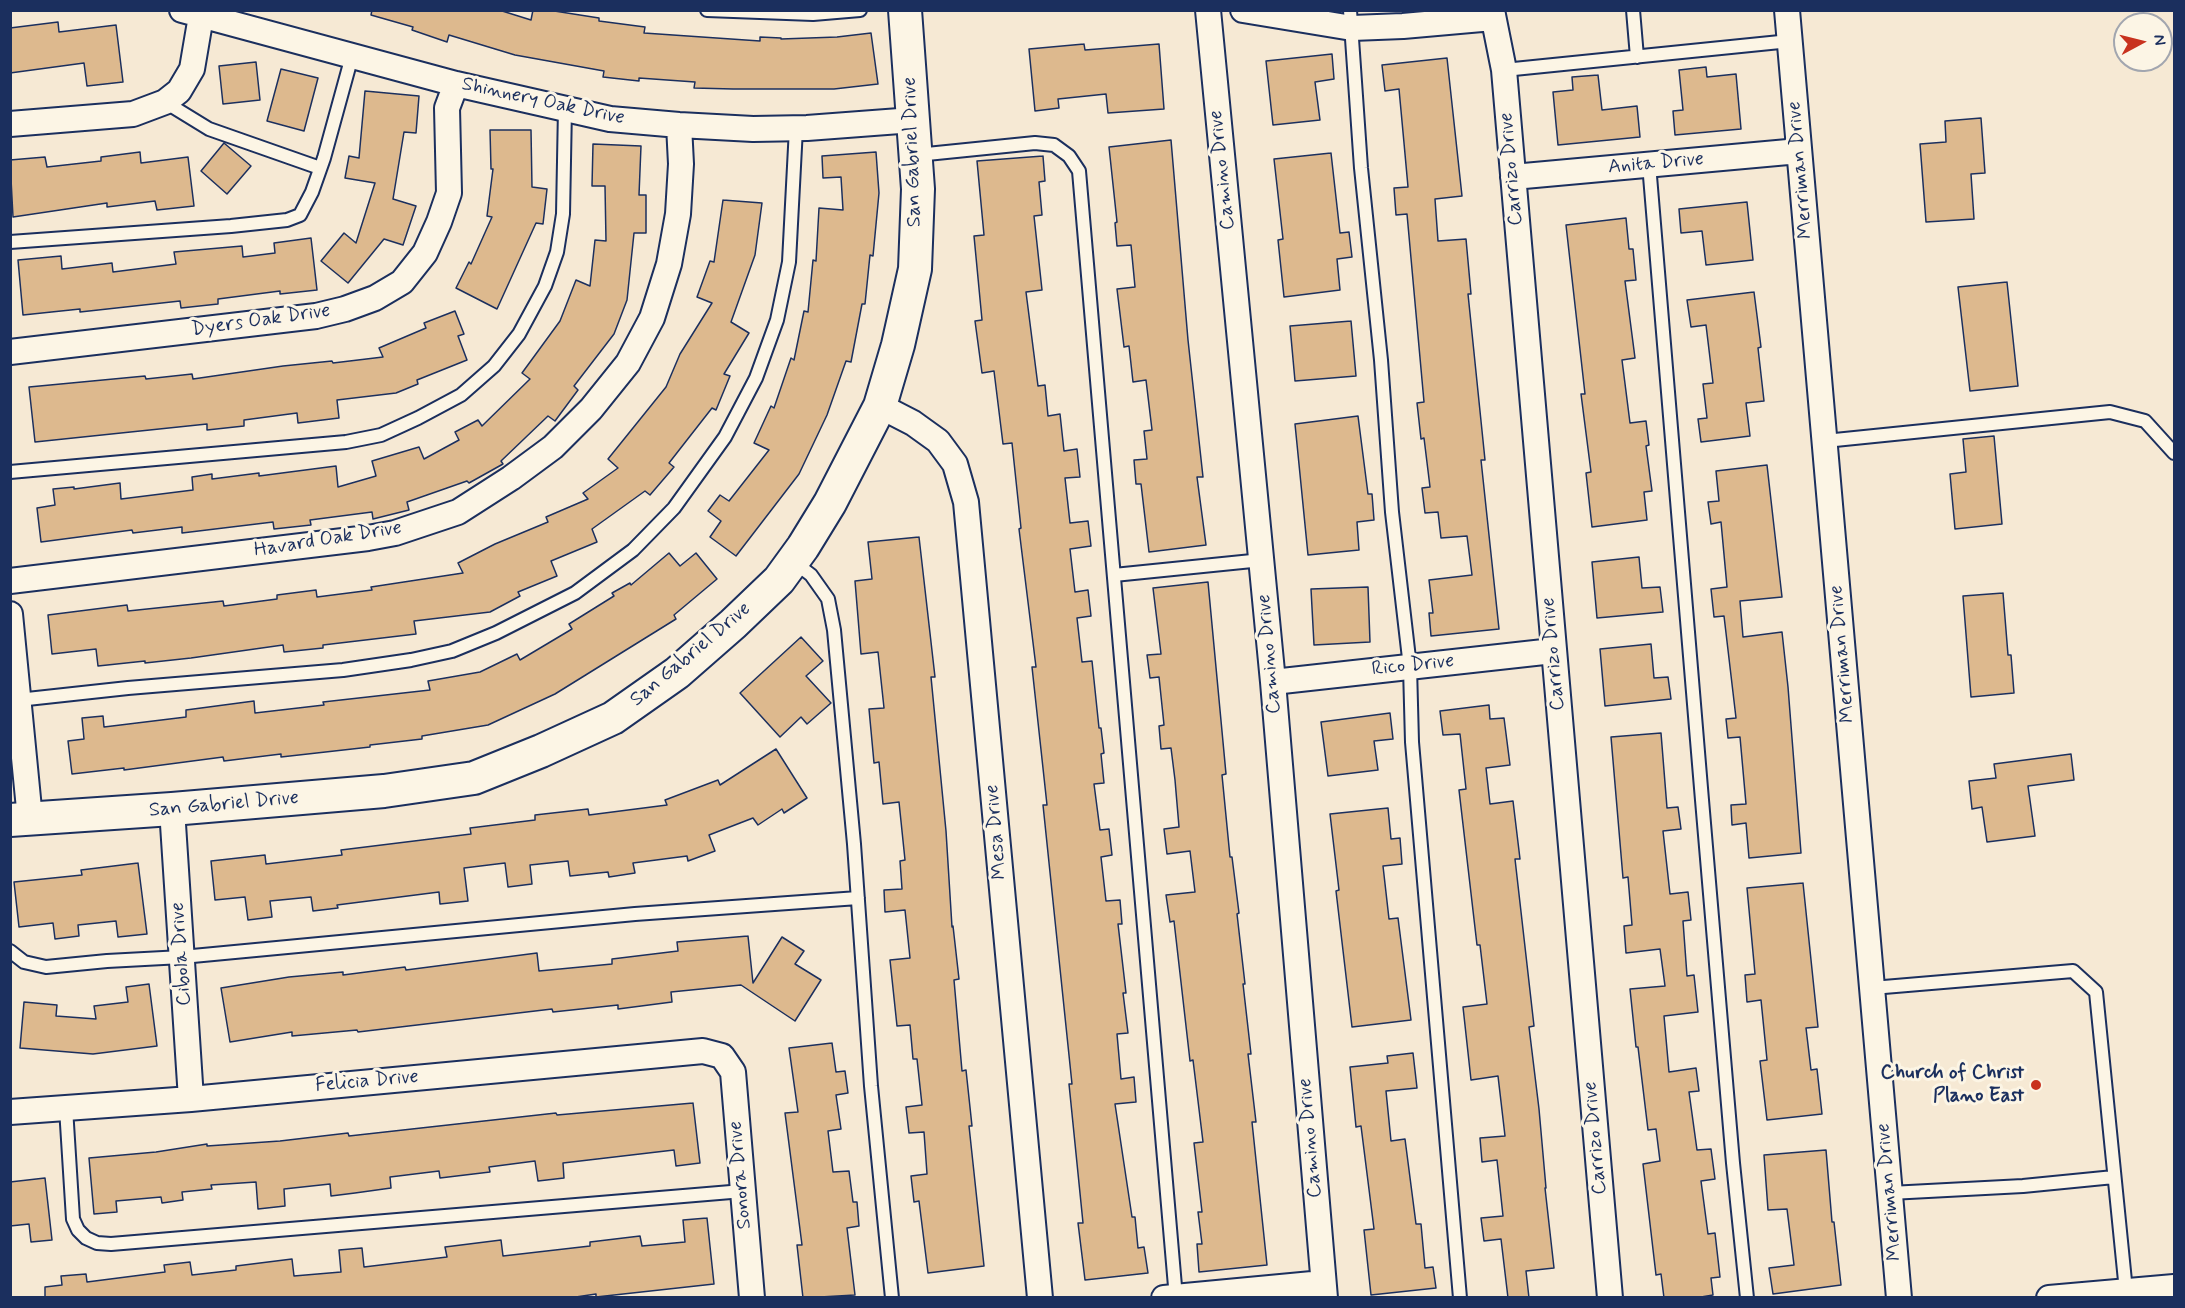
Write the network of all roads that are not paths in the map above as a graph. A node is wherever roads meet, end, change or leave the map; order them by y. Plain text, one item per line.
1 (707, 10) edge
2 (860, 10) edge
3 (905, 10) edge
4 (1208, 10) edge
5 (1243, 10) edge
6 (1633, 10) edge
7 (1787, 10) edge
8 (192, 13) edge
9 (1492, 14) edge
10 (1351, 19) edge
11 (1790, 41) junction
12 (352, 56) junction
13 (1637, 57) junction
14 (1504, 70) junction
15 (456, 84) junction
16 (165, 102) junction
17 (565, 108) junction
18 (913, 120) junction
19 (10, 124) edge
20 (678, 125) junction
21 (796, 128) junction
22 (1799, 151) junction
23 (916, 155) junction
24 (1649, 164) junction
25 (320, 168) junction
26 (1513, 177) junction
27 (10, 242) edge
28 (10, 352) edge
29 (880, 405) junction
30 (1824, 441) junction
31 (2175, 453) edge
32 (10, 472) edge
33 (1262, 560) junction
34 (793, 561) junction
35 (1114, 575) junction
36 (10, 582) edge
37 (10, 614) edge
38 (1553, 651) junction
39 (1410, 667) junction
40 (1273, 682) junction
41 (18, 700) junction
42 (172, 809) junction
43 (20, 819) edge
44 (858, 898) junction
45 (10, 951) edge
46 (182, 957) junction
47 (1872, 988) junction
48 (722, 1056) joint
49 (191, 1099) junction
50 (66, 1108) junction
51 (10, 1112) edge
52 (2114, 1178) junction
53 (742, 1191) junction
54 (1890, 1193) junction
55 (2175, 1287) edge
56 (1324, 1291) edge
57 (2126, 1291) junction
58 (1172, 1297) edge
59 (752, 1298) edge
60 (892, 1298) edge
61 (1040, 1298) edge
62 (1460, 1298) edge
63 (1610, 1298) edge
64 (1747, 1298) edge
65 (1899, 1298) edge
66 (2049, 1298) edge

1 - 2 lane
3 - 18 street, San Gabriel Drive
4 - 33 street, Camino Drive
5 - 10 street
6 - 13 lane
7 - 11 street, Merriman Drive
8 - 12 street, Shinnery Oak Drive
8 - 16 street
9 - 10 street
9 - 14 street, Carrizo Drive
10 - 39 lane
11 - 13 lane
11 - 22 street, Merriman Drive
12 - 15 street, Shinnery Oak Drive
12 - 25 lane
13 - 14 lane
14 - 26 street, Carrizo Drive
15 - 17 street, Shinnery Oak Drive
15 - 28 street, Dyers Oak Drive
16 - 19 street
16 - 25 lane
17 - 20 street, Shinnery Oak Drive
17 - 32 lane
18 - 21 street, Shinnery Oak Drive
18 - 23 street, San Gabriel Drive
20 - 21 street, Shinnery Oak Drive
20 - 36 street, Havard Oak Drive
21 - 41 lane
22 - 24 street, Anita Drive
22 - 30 street, Merriman Drive
23 - 29 street, San Gabriel Drive
23 - 35 lane
24 - 26 street, Anita Drive
24 - 64 lane
25 - 27 lane
26 - 38 street, Carrizo Drive
29 - 34 street, San Gabriel Drive
29 - 61 street, Mesa Drive
30 - 31 lane
30 - 47 street, Merriman Drive
33 - 35 lane
33 - 40 street, Camino Drive
34 - 42 street, San Gabriel Drive
34 - 44 lane
35 - 58 lane
37 - 41 street
38 - 39 street, Rico Drive
38 - 63 street, Carrizo Drive
39 - 40 street, Rico Drive
39 - 62 lane
40 - 56 street, Camino Drive
41 - 43 street
42 - 43 street, San Gabriel Drive
42 - 46 street, Cibola Drive
44 - 46 lane
44 - 60 lane
45 - 46 lane
46 - 49 street, Cibola Drive
47 - 52 lane
47 - 54 street, Merriman Drive
48 - 49 street, Felicia Drive
48 - 53 street, Sonora Drive
49 - 50 street, Felicia Drive
50 - 51 street, Felicia Drive
50 - 53 lane
52 - 54 lane
52 - 57 lane
53 - 59 street, Sonora Drive
54 - 65 street, Merriman Drive
55 - 57 street
56 - 58 street
57 - 66 street

